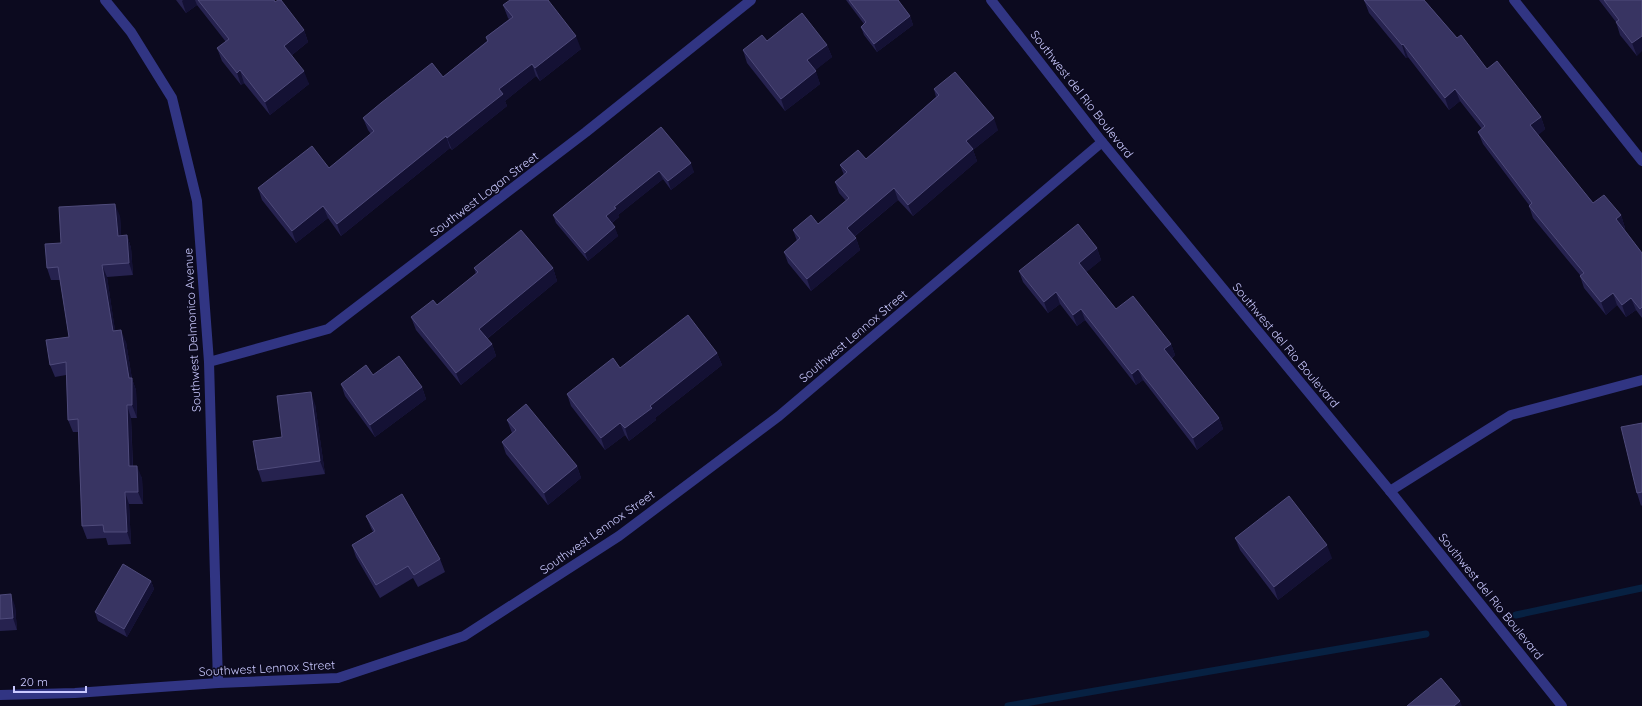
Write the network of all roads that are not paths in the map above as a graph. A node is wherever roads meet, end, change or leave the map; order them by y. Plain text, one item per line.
1 (105, 0) edge
2 (751, 0) edge
3 (991, 0) edge
4 (1514, 0) edge
5 (1102, 142) junction
6 (1642, 161) edge
7 (208, 362) junction
8 (1642, 380) edge
9 (1390, 491) junction
10 (218, 683) junction
11 (0, 695) edge
12 (1562, 706) edge

1 - 7 street, Southwest Delmonico Avenue
2 - 7 street, Southwest Logan Street
3 - 5 street, Southwest del Rio Boulevard
4 - 6 street
5 - 9 street, Southwest del Rio Boulevard
5 - 10 street, Southwest Lennox Street
7 - 10 street, Southwest Delmonico Avenue
8 - 9 street
9 - 12 street, Southwest del Rio Boulevard
10 - 11 street, Southwest Lennox Street

